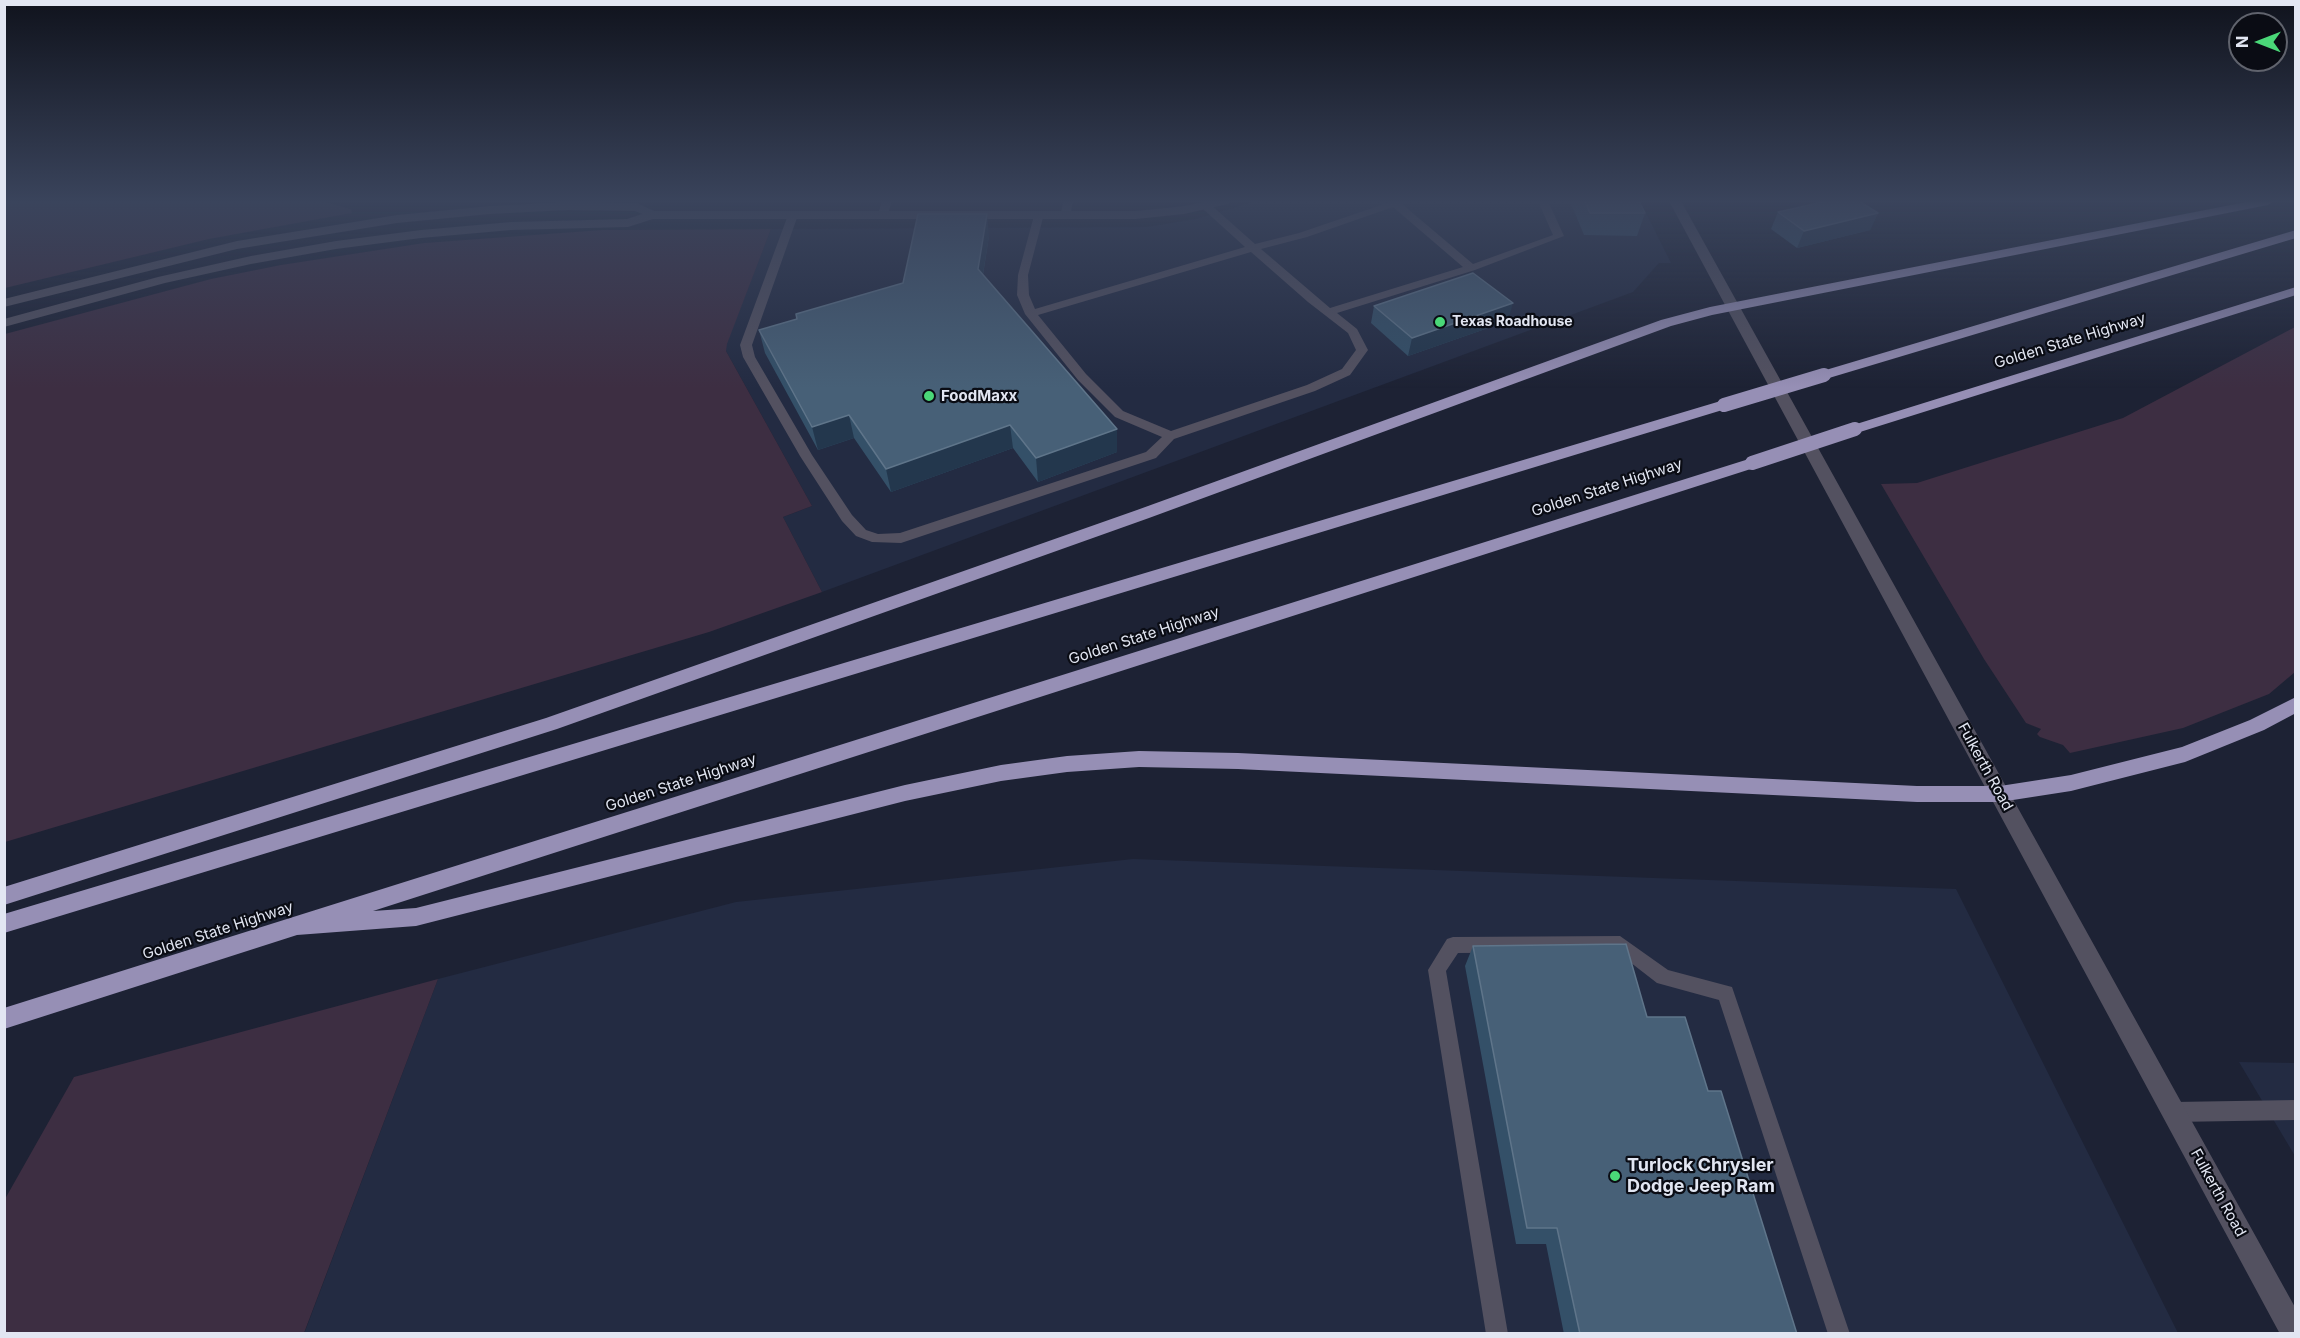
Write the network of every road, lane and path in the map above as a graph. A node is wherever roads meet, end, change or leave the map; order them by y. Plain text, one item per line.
1 (163, 263) edge
2 (242, 263) edge
3 (775, 263) edge
4 (1026, 263) edge
5 (1200, 263) edge
6 (1271, 263) edge
7 (1466, 263) edge
8 (1484, 263) edge
9 (1710, 263) edge
10 (1953, 263) edge
11 (2197, 263) edge
12 (1471, 268) junction
13 (2295, 291) edge
14 (4, 303) edge
15 (1734, 307) junction
16 (1330, 312) junction
17 (1031, 314) junction
18 (4, 323) edge
19 (1170, 436) junction
20 (2295, 704) edge
21 (2000, 794) junction
22 (4, 896) edge
23 (4, 924) edge
24 (297, 926) junction
25 (4, 1019) edge
26 (2295, 1110) edge
27 (2174, 1112) junction
28 (1497, 1334) edge
29 (1839, 1334) edge
30 (2295, 1334) edge

1 - 14 street
2 - 18 street
3 - 19 lane
4 - 17 lane
5 - 17 lane
6 - 16 lane
7 - 12 lane
8 - 12 lane
9 - 15 street, Fulkerth Road
10 - 15 highway
11 - 23 highway, bridge
12 - 16 lane
13 - 24 highway, Golden State Highway, bridge
15 - 21 street, Fulkerth Road
15 - 22 highway
16 - 19 lane
17 - 19 lane
20 - 21 highway
21 - 24 highway
21 - 27 street, Fulkerth Road
24 - 25 highway, Golden State Highway
26 - 27 lane
27 - 30 street, Fulkerth Road
28 - 29 lane

